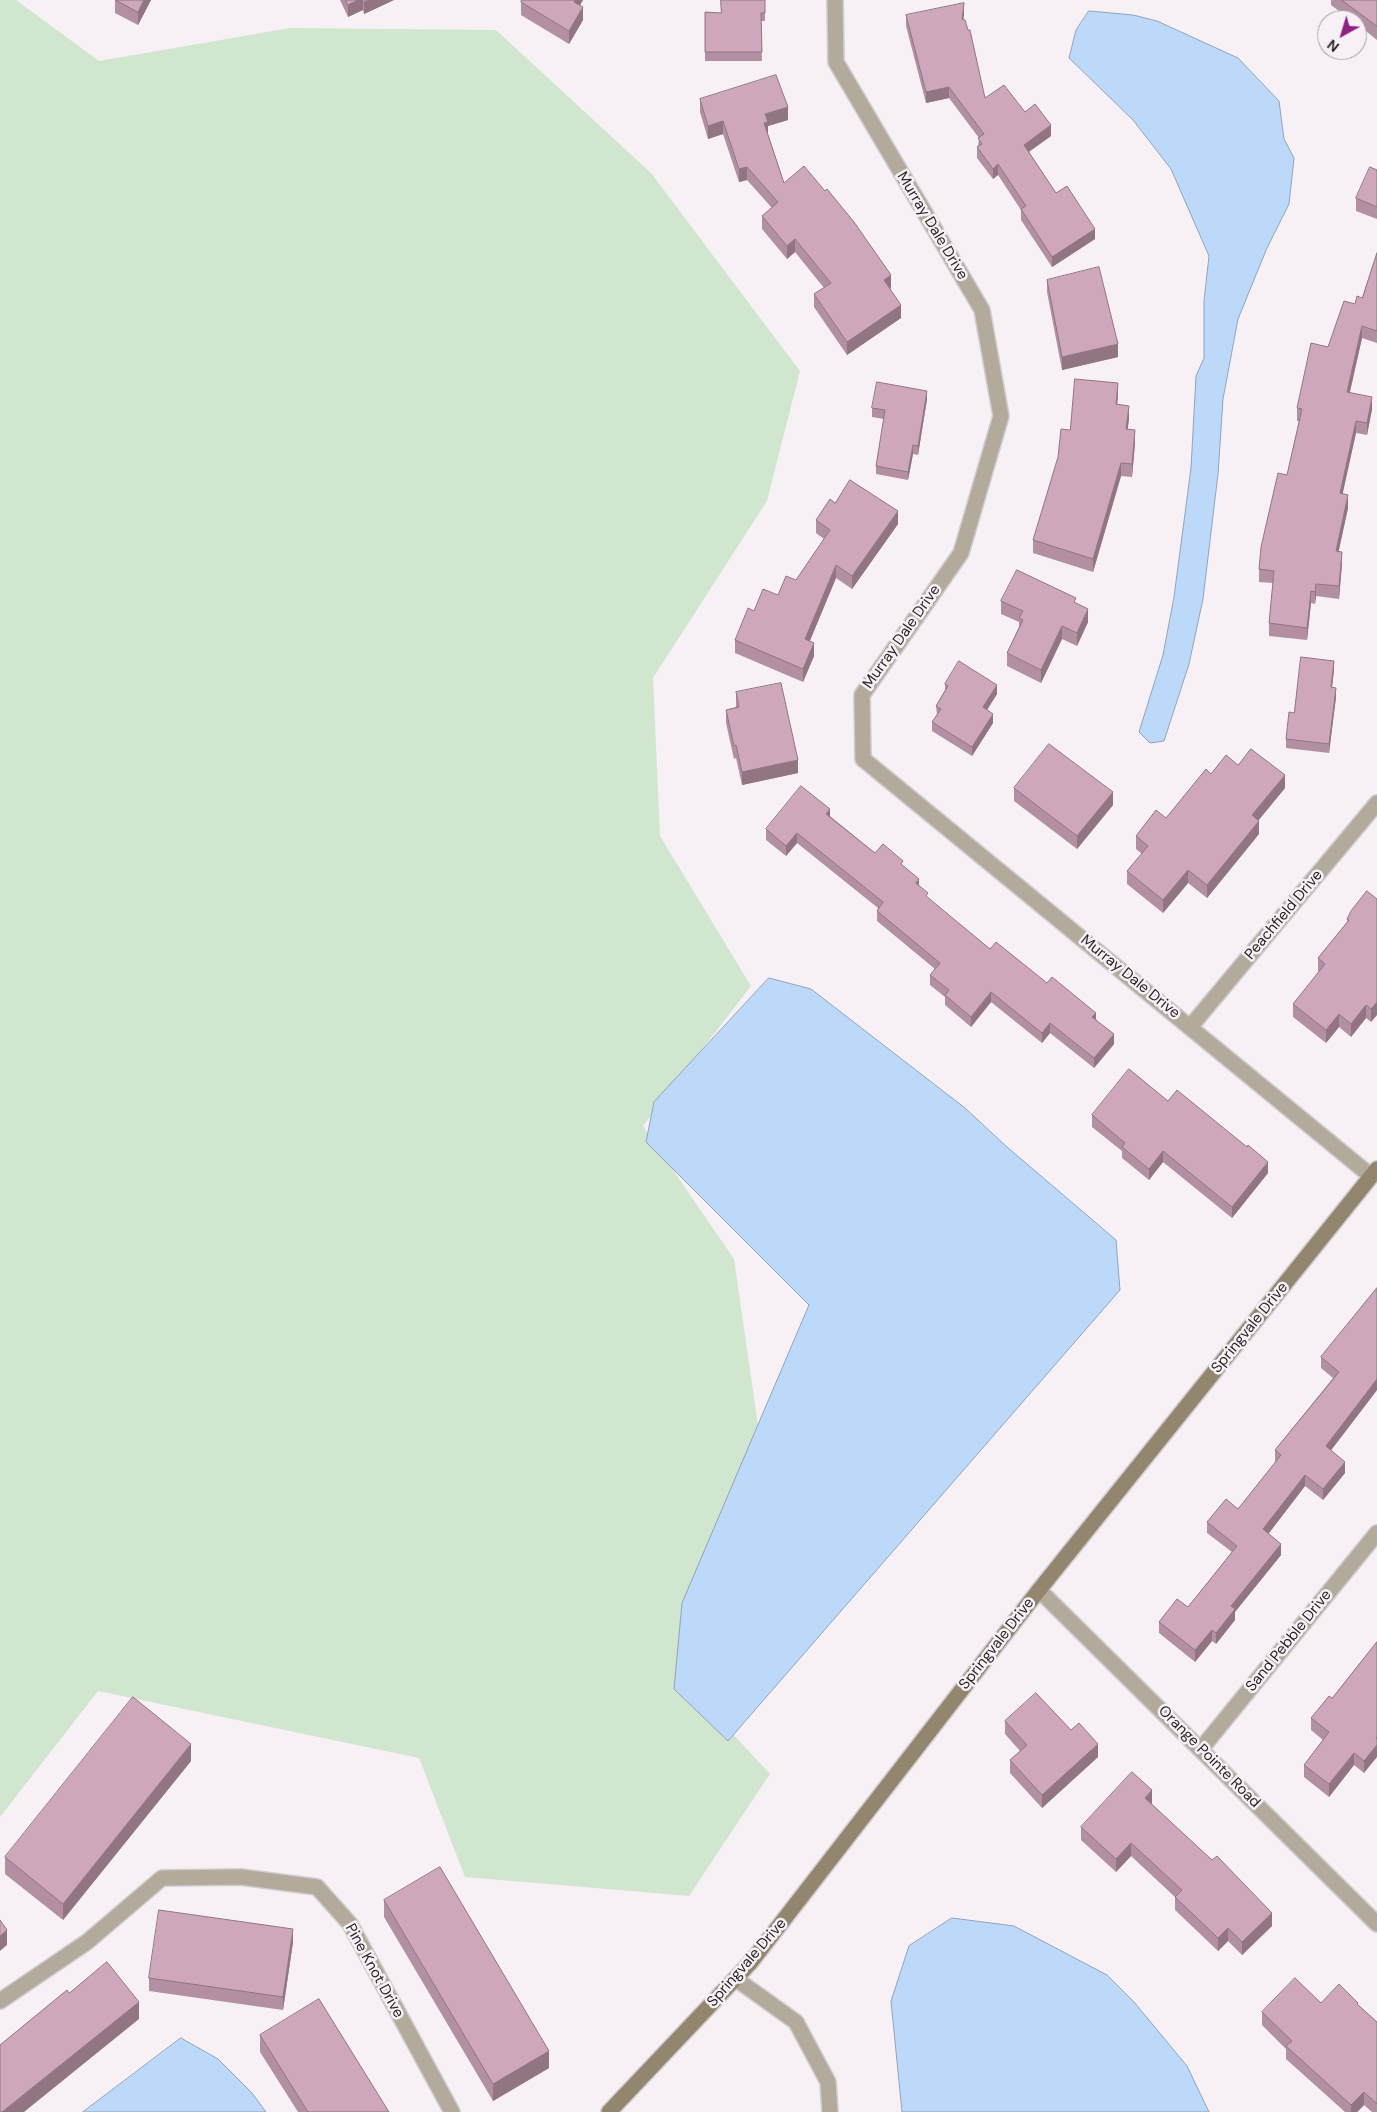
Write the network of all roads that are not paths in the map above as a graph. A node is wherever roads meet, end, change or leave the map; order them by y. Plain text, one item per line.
1 (835, 0) edge
2 (1377, 803) edge
3 (1191, 1026) junction
4 (1374, 1173) edge
5 (1377, 1532) edge
6 (1040, 1590) junction
7 (1201, 1749) junction
8 (1377, 1924) edge
9 (736, 1978) junction
10 (0, 2001) edge
11 (452, 2112) edge
12 (609, 2112) edge
13 (830, 2112) edge

1 - 3 street, Murray Dale Drive
2 - 3 street, Peachfield Drive
3 - 4 street, Murray Dale Drive
4 - 6 street, Springvale Drive
5 - 7 street, Sand Pebble Drive
6 - 7 street, Orange Pointe Road
6 - 9 street, Springvale Drive
7 - 8 street, Orange Pointe Road
9 - 12 street, Springvale Drive
9 - 13 street
10 - 11 street, Pine Knot Drive

